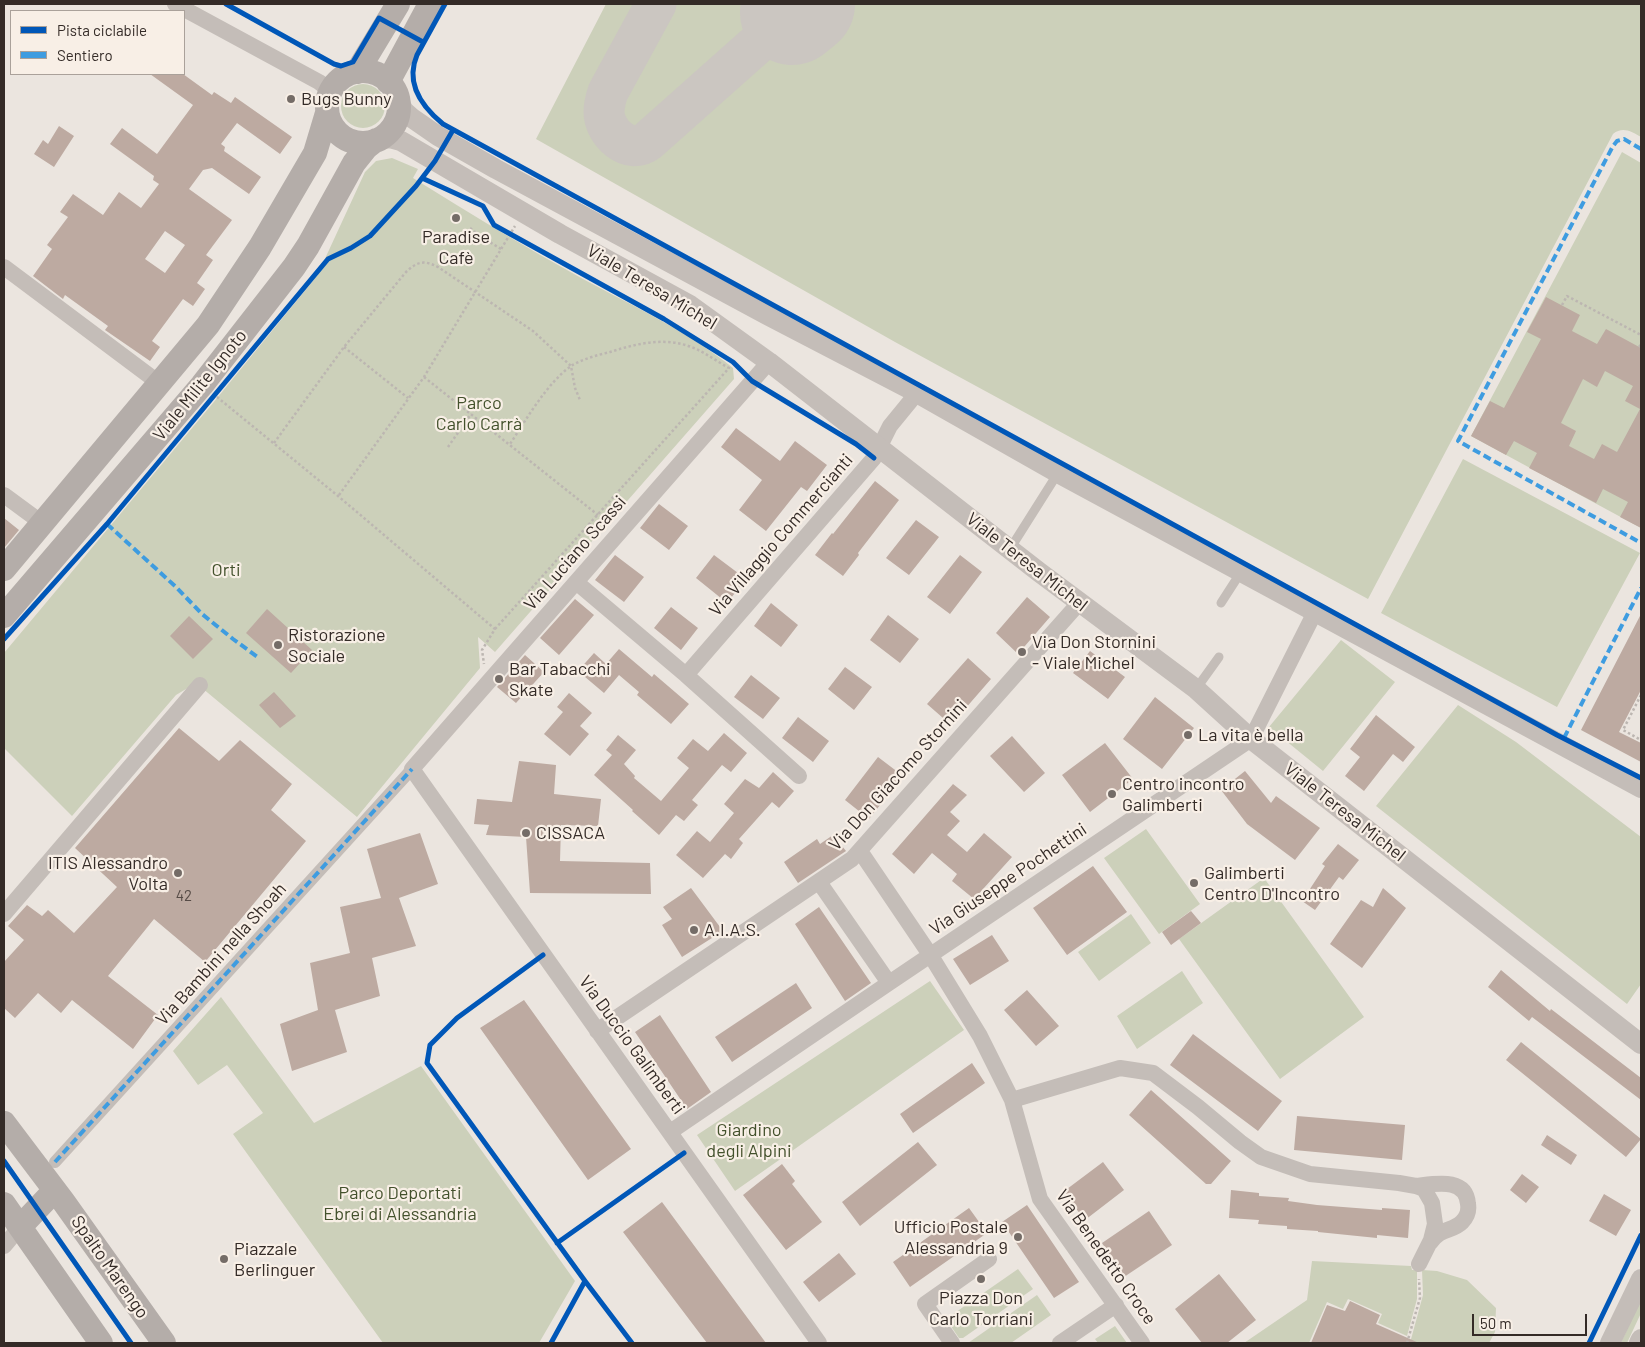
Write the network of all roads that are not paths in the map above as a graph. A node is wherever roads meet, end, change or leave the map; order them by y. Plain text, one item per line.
1 (176, 4) edge
2 (398, 4) edge
3 (430, 4) edge
4 (357, 72) junction
5 (393, 91) junction
6 (329, 102) junction
7 (376, 140) junction
8 (4, 268) edge
9 (769, 362) junction
10 (159, 383) junction
11 (917, 393) junction
12 (880, 447) junction
13 (1058, 473) junction
14 (4, 496) edge
15 (42, 523) junction
16 (1010, 549) junction
17 (4, 569) edge
18 (1241, 572) junction
19 (576, 582) junction
20 (1080, 602) junction
21 (1221, 603) dead end
22 (1315, 612) junction
23 (4, 616) edge
24 (1219, 657) dead end
25 (686, 675) junction
26 (200, 685) dead end
27 (1196, 689) junction
28 (1251, 739) junction
29 (412, 770) junction
30 (799, 776) dead end
31 (1641, 788) edge
32 (860, 851) junction
33 (819, 882) junction
34 (4, 914) edge
35 (931, 956) junction
36 (889, 983) junction
37 (597, 1031) junction
38 (1641, 1044) edge
39 (1012, 1100) junction
40 (4, 1122) edge
41 (670, 1132) junction
42 (55, 1162) dead end
43 (1416, 1186) junction
44 (54, 1191) junction
45 (4, 1204) edge
46 (20, 1228) junction
47 (4, 1246) edge
48 (1427, 1248) junction
49 (989, 1259) dead end
50 (1419, 1264) road end
51 (1641, 1279) edge
52 (1116, 1305) junction
53 (1641, 1339) edge
54 (101, 1343) edge
55 (164, 1343) edge
56 (819, 1343) edge
57 (952, 1343) edge
58 (1060, 1343) edge
59 (1142, 1343) edge
60 (1610, 1343) edge
61 (1639, 1343) edge

1 - 6 street
2 - 4 main road
3 - 5 main road
4 - 5 main road
4 - 6 main road
5 - 7 main road
5 - 11 street, Viale Teresa Michel
6 - 7 main road
6 - 10 main road, Viale Milite Ignoto
7 - 9 street, Viale Teresa Michel
7 - 23 main road, Viale Milite Ignoto
8 - 10 street
9 - 12 street, Viale Teresa Michel
9 - 19 street, Via Luciano Scassi
10 - 15 main road, Viale Milite Ignoto
11 - 12 street, Via Villaggio Commercianti
11 - 13 street, Viale Teresa Michel
12 - 16 street, Viale Teresa Michel
12 - 25 street, Via Villaggio Commercianti
13 - 16 lane
13 - 18 street, Viale Teresa Michel
14 - 15 street
15 - 17 main road, Viale Milite Ignoto
16 - 20 street, Viale Teresa Michel
18 - 21 lane
18 - 22 street, Viale Teresa Michel
19 - 25 street
19 - 29 street, Via Luciano Scassi
20 - 27 street, Viale Teresa Michel
20 - 32 street, Via Don Giacomo Stornini
22 - 28 street, Via Giuseppe Pochettini
22 - 31 street, Viale Teresa Michel
24 - 27 lane
25 - 30 street
26 - 34 street
27 - 28 street, Viale Teresa Michel
28 - 35 street, Via Giuseppe Pochettini
28 - 38 street, Viale Teresa Michel
29 - 37 street, Via Duccio Galimberti
29 - 42 street, Via Bambini nella Shoah
32 - 33 street, Via Don Giacomo Stornini
32 - 35 street, Via Benedetto Croce
33 - 36 street
33 - 37 street, Via Don Giacomo Stornini
35 - 36 street, Via Giuseppe Pochettini
35 - 39 street, Via Benedetto Croce
36 - 41 street, Via Giuseppe Pochettini
37 - 41 street, Via Duccio Galimberti
39 - 43 street
39 - 52 street, Via Benedetto Croce
40 - 44 main road, Spalto Marengo
41 - 56 street, Via Duccio Galimberti
43 - 48 street
43 - 48 street
44 - 46 main road
44 - 55 main road, Spalto Marengo
45 - 46 main road
46 - 47 street
46 - 54 main road
48 - 50 street
49 - 57 street
51 - 60 street
52 - 58 street
52 - 59 street, Via Benedetto Croce
53 - 61 street

